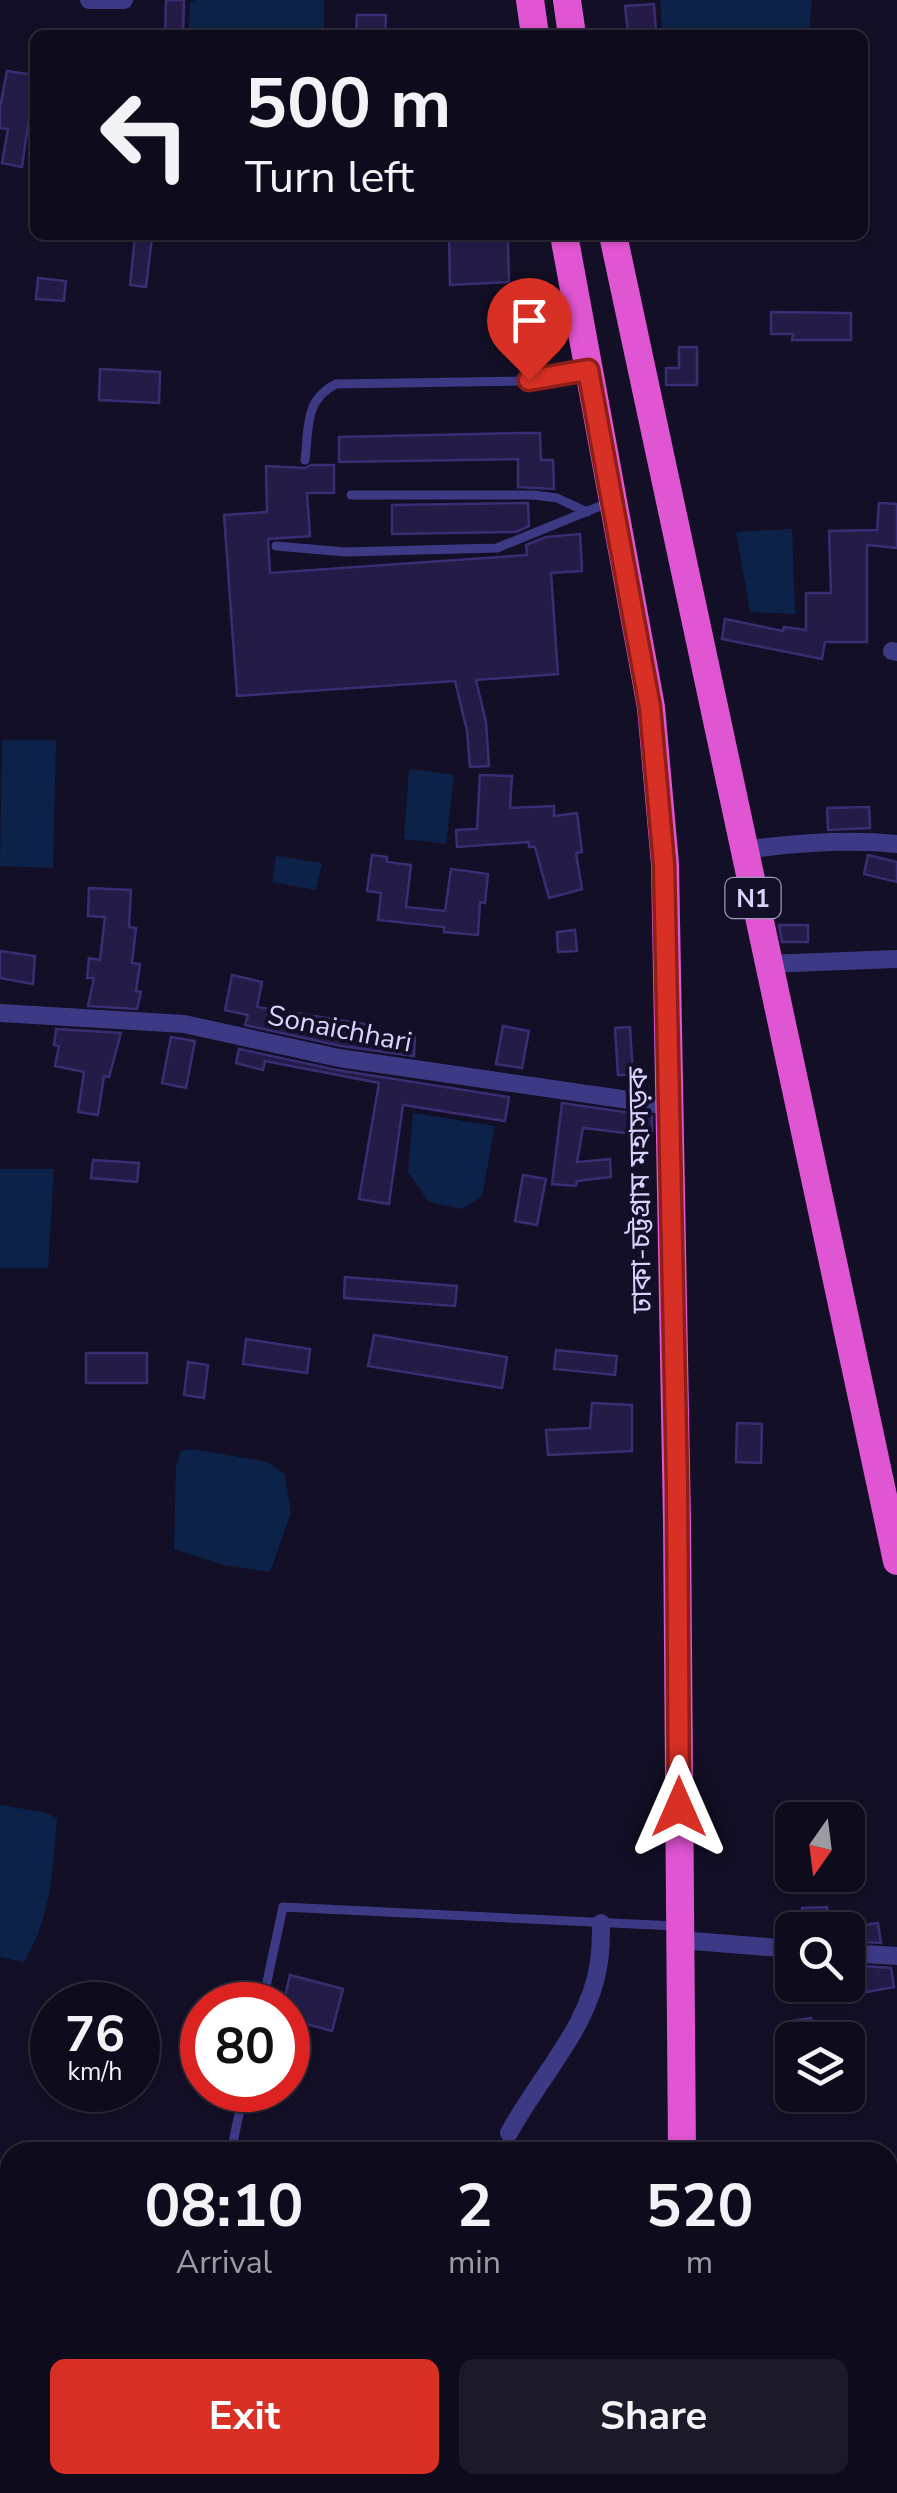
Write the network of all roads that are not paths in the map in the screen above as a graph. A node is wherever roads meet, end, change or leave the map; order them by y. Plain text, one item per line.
1 (89, 0) edge
2 (124, 0) edge
3 (530, 0) edge
4 (567, 0) edge
5 (534, 30) edge
6 (571, 30) edge
7 (565, 240) edge
8 (613, 240) edge
9 (588, 370) junction
10 (305, 460) dead end
11 (351, 495) dead end
12 (600, 507) junction
13 (276, 546) dead end
14 (897, 844) edge
15 (743, 850) junction
16 (897, 959) edge
17 (766, 964) junction
18 (0, 1013) edge
19 (670, 1106) junction
20 (897, 1561) edge
21 (601, 1923) junction
22 (680, 1933) junction
23 (775, 1947) edge
24 (865, 1954) edge
25 (897, 1956) edge
26 (267, 1982) edge
27 (239, 2112) edge
28 (509, 2133) dead end
29 (233, 2142) edge
30 (682, 2142) edge

1 - 2 street
3 - 5 highway
4 - 6 highway
7 - 9 highway, ঢাকা-চট্টগ্রাম মহাসড়ক
8 - 15 highway, N1
9 - 10 lane
9 - 12 highway, ঢাকা-চট্টগ্রাম মহাসড়ক
11 - 12 lane
12 - 13 lane
12 - 19 highway, ঢাকা-চট্টগ্রাম মহাসড়ক
14 - 15 street
15 - 17 highway, N1
16 - 17 street
17 - 20 highway, N1
18 - 19 street, Sonaichhari
19 - 22 highway, ঢাকা-চট্টগ্রাম মহাসড়ক
21 - 22 lane
21 - 26 lane
21 - 28 street
22 - 23 street
22 - 30 highway, ঢাকা-চট্টগ্রাম মহাসড়ক
24 - 25 street
27 - 29 lane

